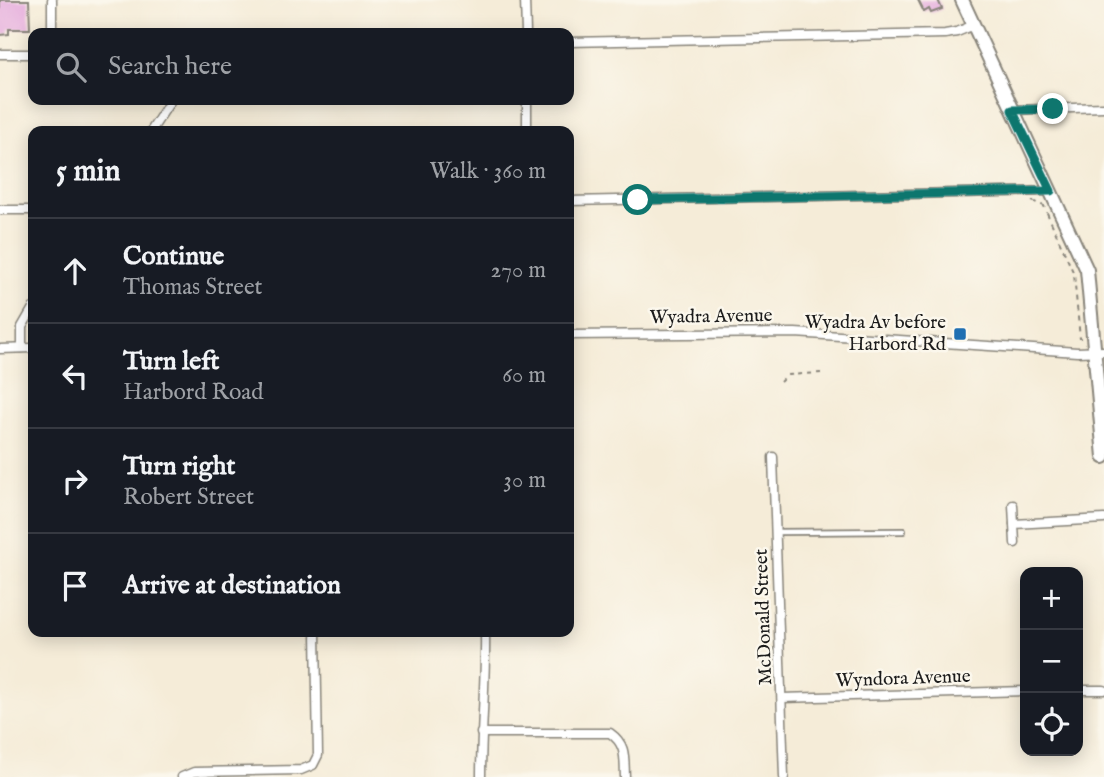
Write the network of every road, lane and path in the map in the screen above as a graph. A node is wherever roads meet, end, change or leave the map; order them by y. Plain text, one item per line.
1 (52, 0) edge
2 (525, 0) edge
3 (962, 0) edge
4 (974, 25) junction
5 (52, 28) edge
6 (526, 28) edge
7 (574, 42) edge
8 (0, 54) edge
9 (28, 54) edge
10 (168, 105) edge
11 (527, 105) edge
12 (1104, 107) edge
13 (1012, 110) junction
14 (154, 126) edge
15 (527, 126) edge
16 (1031, 191) junction
17 (1051, 191) junction
18 (574, 201) edge
19 (0, 210) edge
20 (28, 210) edge
21 (28, 317) edge
22 (574, 335) edge
23 (1080, 339) dead end
24 (22, 348) junction
25 (28, 348) edge
26 (0, 349) edge
27 (1099, 351) edge
28 (821, 373) dead end
29 (780, 382) dead end
30 (773, 457) dead end
31 (1104, 457) edge
32 (1013, 505) dead end
33 (1104, 519) edge
34 (1014, 524) junction
35 (903, 531) dead end
36 (776, 533) junction
37 (1015, 543) dead end
38 (316, 637) edge
39 (485, 637) edge
40 (1083, 690) edge
41 (1104, 690) edge
42 (1020, 691) edge
43 (782, 698) junction
44 (481, 733) junction
45 (182, 777) edge
46 (481, 777) edge
47 (625, 777) edge
48 (784, 777) edge

1 - 5 street
2 - 6 street
3 - 4 main road
4 - 7 street
4 - 13 main road
8 - 9 street
10 - 14 street
11 - 15 street
12 - 13 street
13 - 17 main road
16 - 17 street
16 - 18 street
16 - 23 path
17 - 27 main road
19 - 20 street
21 - 24 street
22 - 27 street, Wyadra Avenue
24 - 25 street
24 - 26 street
27 - 31 main road
28 - 29 path
30 - 36 street, McDonald Street
32 - 34 street
33 - 34 street
34 - 37 street
35 - 36 lane
36 - 43 street, McDonald Street
38 - 45 street
39 - 44 street
40 - 41 street
42 - 43 street, Wyndora Avenue
43 - 48 street, McDonald Street
44 - 46 street
44 - 47 street

